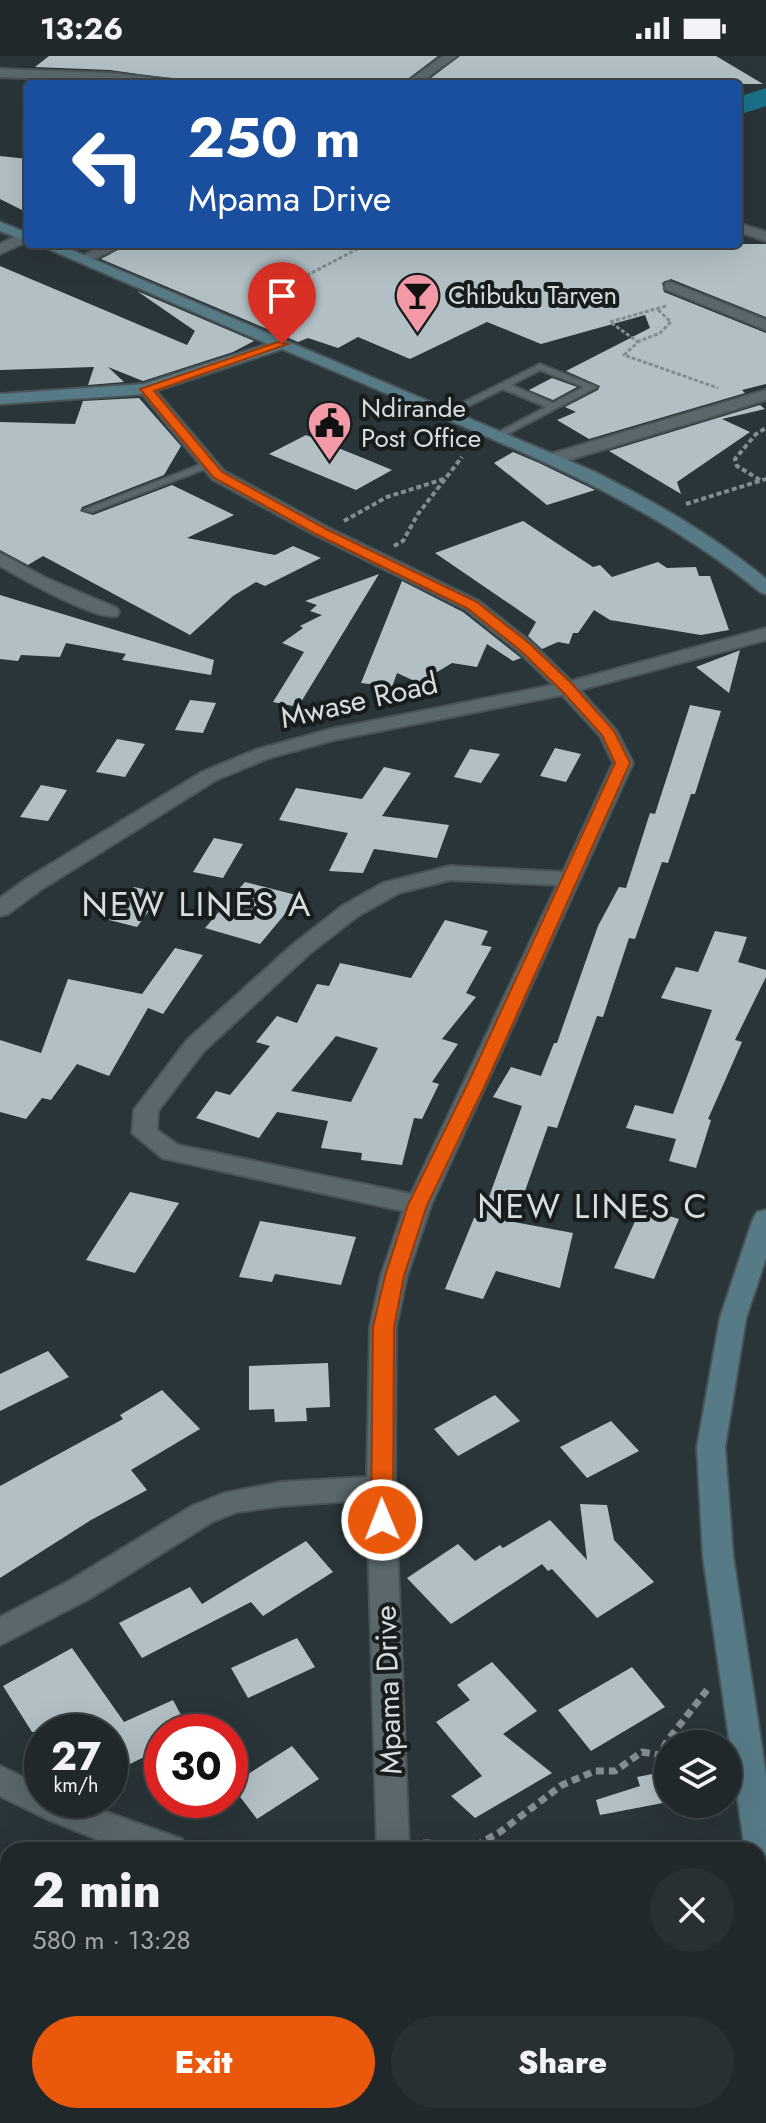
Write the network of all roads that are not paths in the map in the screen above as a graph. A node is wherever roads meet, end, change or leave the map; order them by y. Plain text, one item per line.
1 (451, 56) edge
2 (0, 73) edge
3 (137, 80) edge
4 (416, 80) edge
5 (0, 226) edge
6 (742, 228) edge
7 (24, 237) edge
8 (766, 237) edge
9 (24, 239) edge
10 (54, 248) edge
11 (109, 248) edge
12 (0, 250) edge
13 (83, 259) junction
14 (670, 286) dead end
15 (766, 325) edge
16 (282, 344) junction
17 (502, 385) junction
18 (146, 389) junction
19 (766, 395) edge
20 (0, 399) edge
21 (554, 407) junction
22 (447, 413) junction
23 (500, 435) junction
24 (553, 459) junction
25 (207, 465) junction
26 (88, 510) dead end
27 (0, 558) edge
28 (766, 588) edge
29 (110, 612) dead end
30 (766, 634) edge
31 (567, 688) junction
32 (570, 879) junction
33 (0, 909) edge
34 (418, 1205) junction
35 (766, 1219) edge
36 (381, 1488) junction
37 (0, 1632) edge
38 (0, 1780) edge
39 (144, 1842) edge
40 (392, 1842) edge
41 (759, 1842) edge

1 - 4 street
2 - 3 street
5 - 7 street
6 - 8 street
9 - 12 street
10 - 13 street
11 - 13 street
13 - 16 street
14 - 15 street
16 - 18 street
16 - 22 street
17 - 21 lane
17 - 21 lane
17 - 22 lane
18 - 20 street
18 - 25 street
19 - 24 street
21 - 23 lane
22 - 23 street
23 - 24 street
24 - 28 street
25 - 26 lane
25 - 31 street
27 - 29 street
30 - 31 street, Mwase Road
31 - 32 street, Mpama Drive
31 - 33 street, Mwase Road
32 - 34 street, Mpama Drive
32 - 34 street
34 - 36 street, Mpama Drive
35 - 41 street
36 - 37 street
36 - 40 street, Mpama Drive
38 - 39 street

